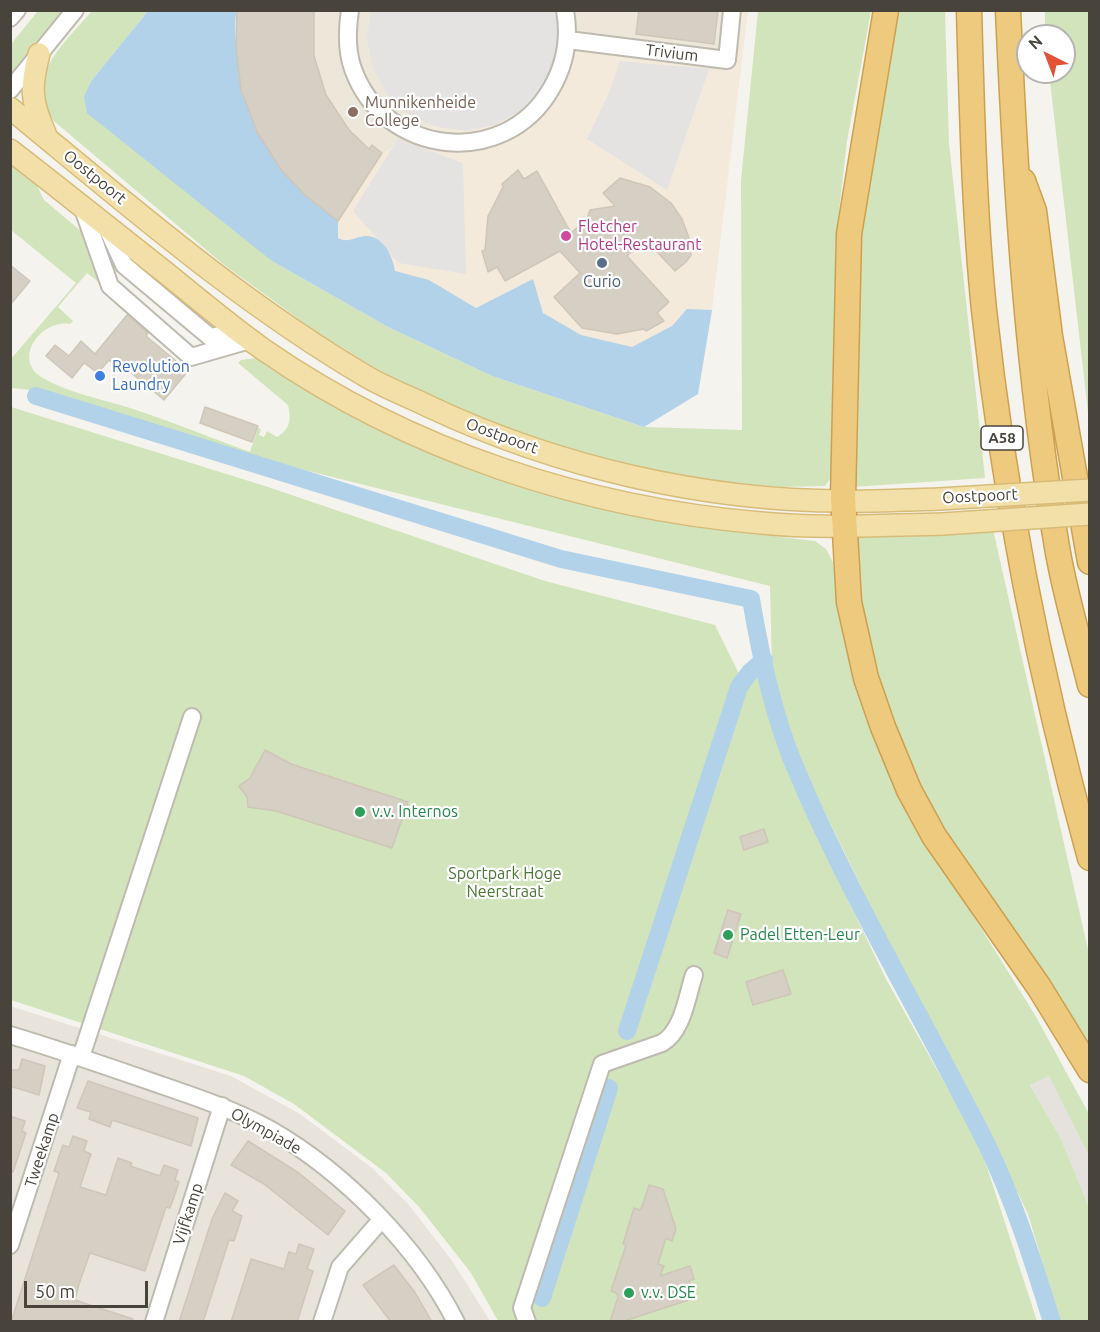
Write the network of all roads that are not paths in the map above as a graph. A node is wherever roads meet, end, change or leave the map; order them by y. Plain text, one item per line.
1 (17, 10) edge
2 (75, 10) edge
3 (350, 10) edge
4 (565, 10) edge
5 (732, 10) edge
6 (885, 10) edge
7 (969, 10) edge
8 (1008, 10) edge
9 (10, 18) edge
10 (568, 40) junction
11 (39, 54) junction
12 (10, 90) edge
13 (10, 108) edge
14 (48, 139) junction
15 (10, 150) edge
16 (1014, 155) junction
17 (82, 206) junction
18 (244, 335) junction
19 (1089, 490) edge
20 (843, 501) junction
21 (1089, 514) edge
22 (844, 526) junction
23 (1089, 562) edge
24 (1089, 686) edge
25 (192, 717) dead end
26 (1089, 858) edge
27 (694, 975) dead end
28 (10, 1035) edge
29 (77, 1056) junction
30 (1089, 1071) edge
31 (222, 1106) junction
32 (382, 1218) junction
33 (10, 1245) edge
34 (154, 1322) edge
35 (322, 1322) edge
36 (456, 1322) edge
37 (527, 1322) edge

1 - 9 street
2 - 11 street
3 - 10 street
4 - 10 street
5 - 10 street, Trivium
6 - 20 highway
7 - 26 highway, A58
8 - 16 highway, A58
11 - 12 street
11 - 14 main road
13 - 14 main road, Oostpoort
14 - 20 main road, Oostpoort
15 - 17 main road, Oostpoort
16 - 23 highway, A58
16 - 24 highway, A58
17 - 18 main road, Oostpoort
17 - 18 street
18 - 22 main road, Oostpoort
19 - 20 main road, Oostpoort, bridge
20 - 22 highway
21 - 22 main road, Oostpoort, bridge
22 - 30 highway
25 - 29 street, Tweekamp
27 - 37 street
28 - 29 street, Olympiade
29 - 31 street, Olympiade
29 - 33 street, Tweekamp
31 - 32 street, Olympiade
31 - 34 street, Vijfkamp
32 - 35 street
32 - 36 street, Olympiade

